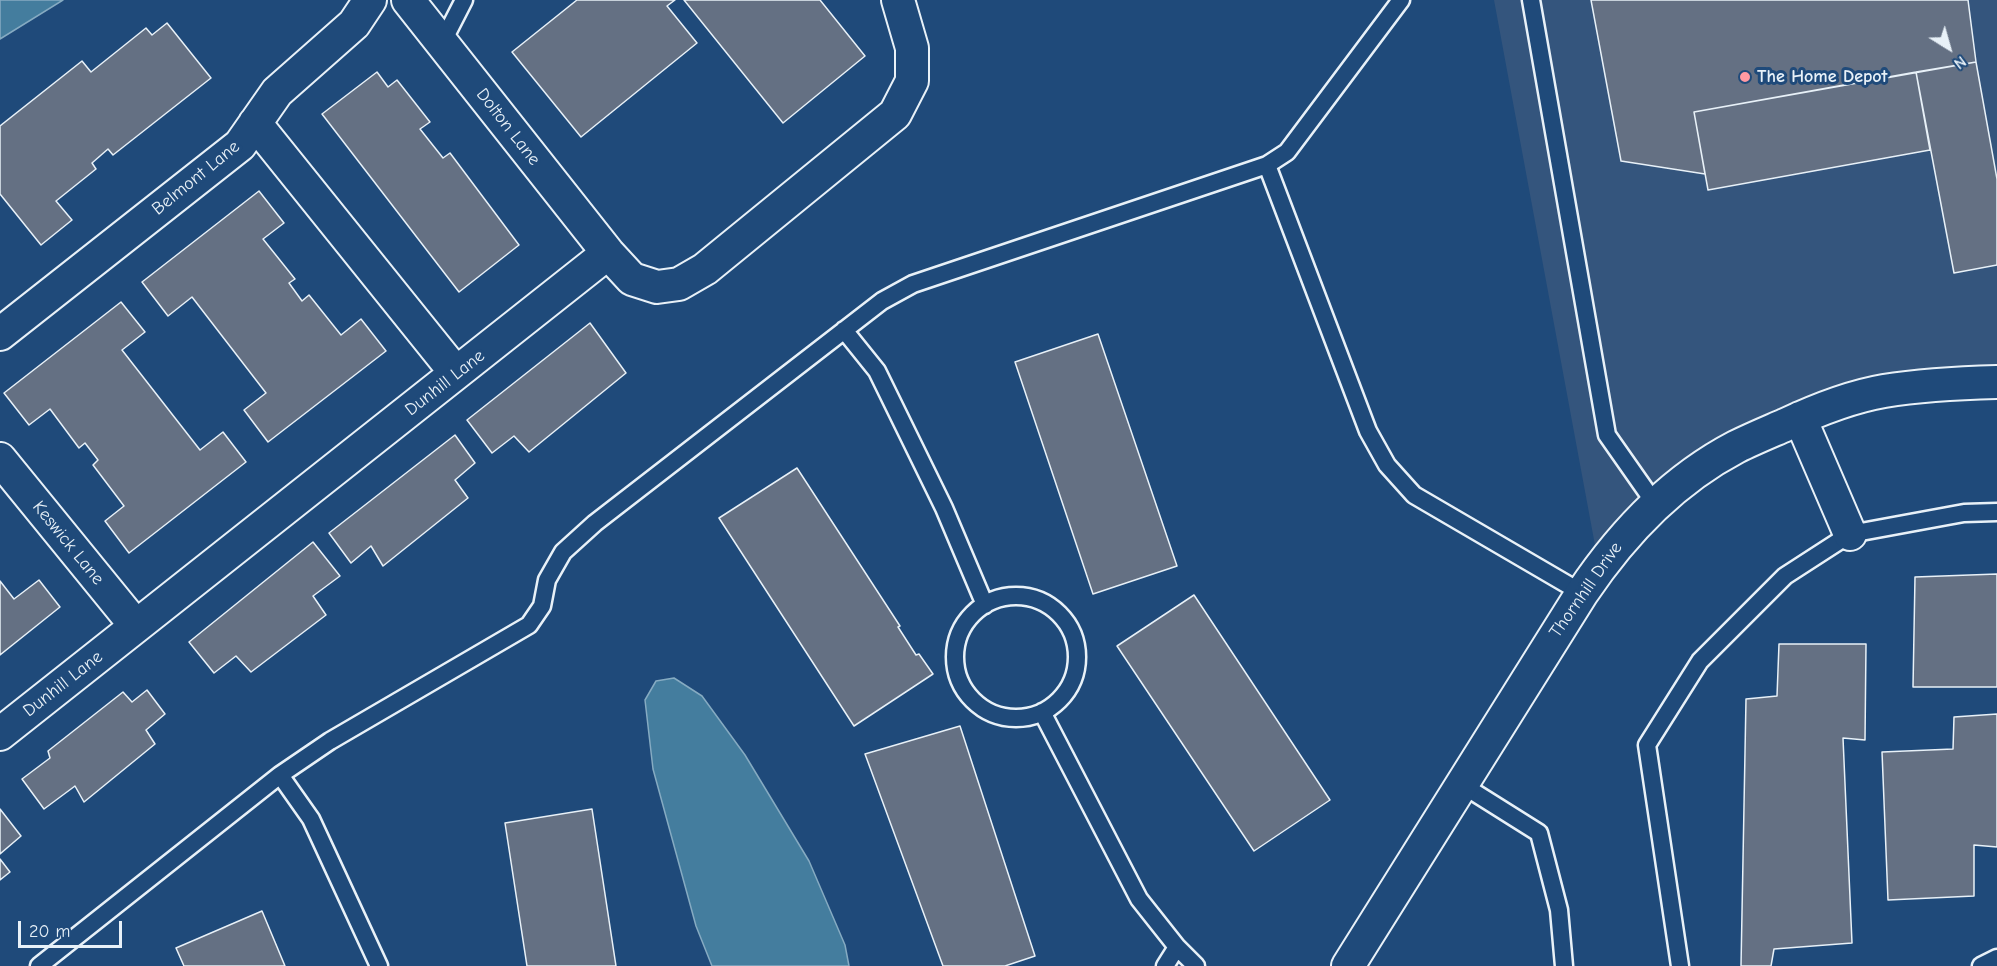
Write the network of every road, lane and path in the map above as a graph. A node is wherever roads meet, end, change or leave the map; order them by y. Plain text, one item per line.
1 (370, 0) edge
2 (408, 0) edge
3 (464, 0) edge
4 (898, 0) edge
5 (1401, 0) edge
6 (1531, 0) edge
7 (442, 43) junction
8 (255, 123) junction
9 (1267, 165) junction
10 (608, 253) junction
11 (5, 319) edge
12 (844, 330) junction
13 (456, 373) junction
14 (1997, 382) edge
15 (1800, 418) junction
16 (0, 459) edge
17 (1656, 505) junction
18 (1997, 512) edge
19 (1850, 534) junction
20 (1582, 592) junction
21 (985, 605) junction
22 (136, 627) junction
23 (1042, 712) junction
24 (0, 734) edge
25 (280, 775) junction
26 (1461, 784) junction
27 (1177, 947) junction
28 (1997, 958) edge
29 (39, 966) edge
30 (379, 966) edge
31 (1165, 966) edge
32 (1196, 966) edge
33 (1348, 966) edge
34 (1564, 966) edge
35 (1680, 966) edge
36 (1982, 966) edge

1 - 8 street, Belmont Lane
2 - 7 street, Dolton Lane
3 - 7 lane
4 - 10 street
5 - 9 lane
6 - 17 lane
7 - 10 street, Dolton Lane
8 - 11 street, Belmont Lane
8 - 13 street
9 - 12 lane
9 - 20 lane
10 - 13 street, Dunhill Lane
12 - 21 lane
12 - 25 lane
13 - 22 street, Dunhill Lane
14 - 15 street, Thornhill Drive
15 - 17 street, Thornhill Drive
15 - 19 street
16 - 22 street, Keswick Lane
17 - 20 street, Thornhill Drive
18 - 19 lane
19 - 35 lane
20 - 26 street, Thornhill Drive
21 - 23 lane
21 - 23 lane
22 - 24 street, Dunhill Lane
23 - 27 lane
25 - 29 lane
25 - 30 lane
26 - 33 street, Thornhill Drive
26 - 34 lane
27 - 31 lane
27 - 32 lane
28 - 36 lane

